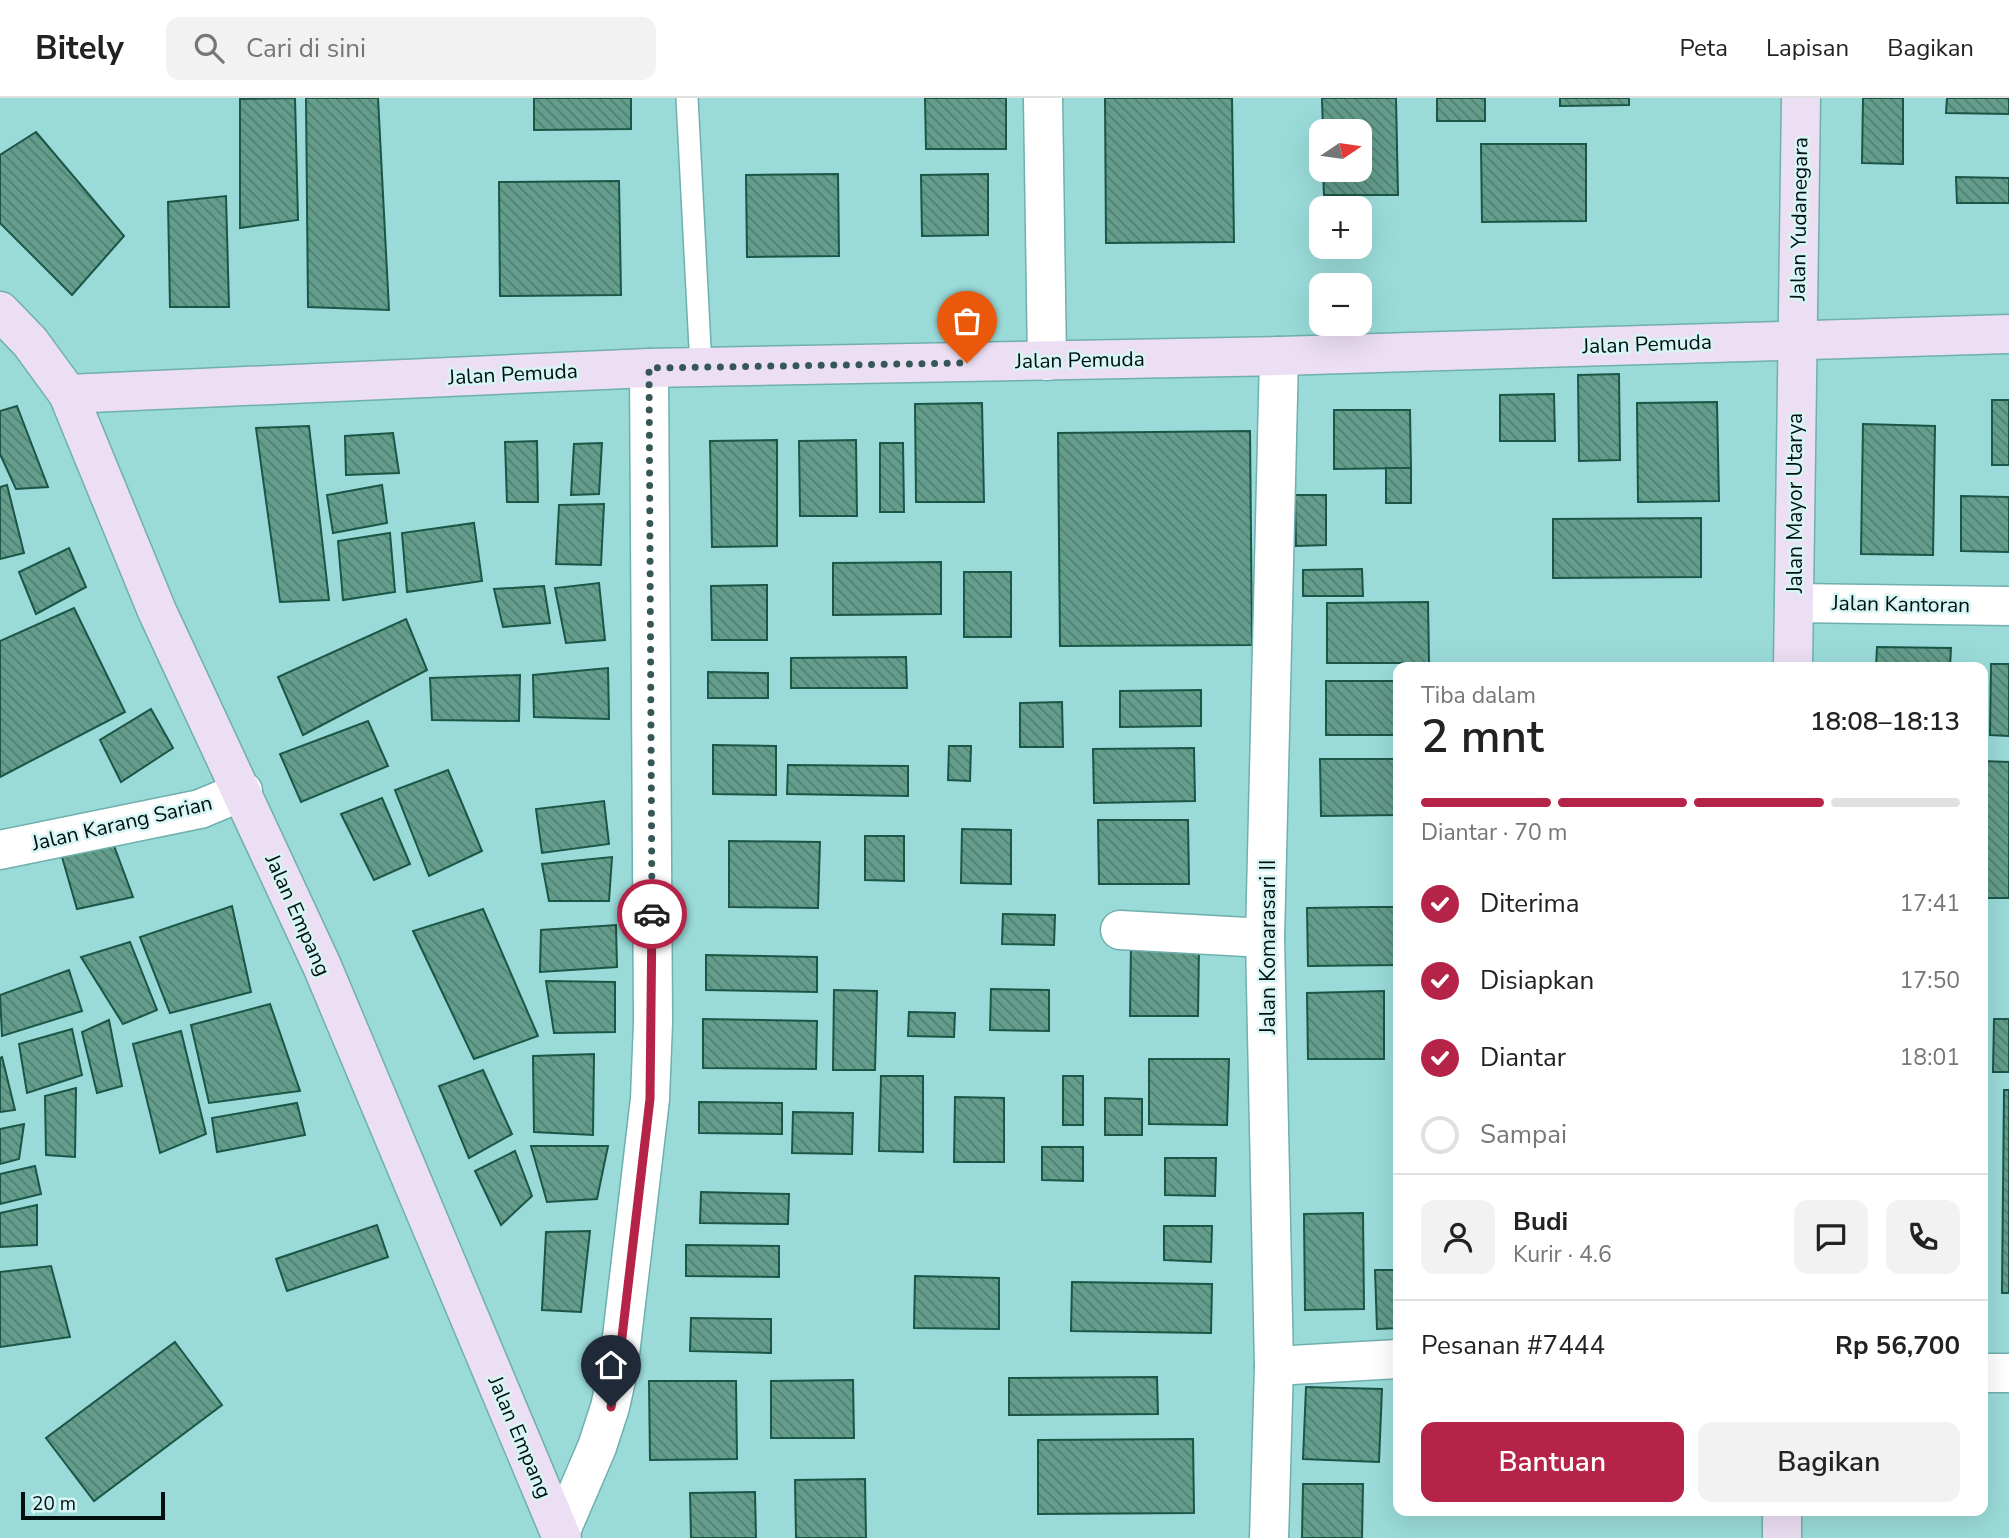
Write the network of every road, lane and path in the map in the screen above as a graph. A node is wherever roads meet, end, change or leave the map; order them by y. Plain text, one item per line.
1 (687, 98) edge
2 (1042, 98) edge
3 (1801, 98) edge
4 (0, 311) edge
5 (2009, 334) edge
6 (1796, 339) junction
7 (1279, 356) junction
8 (1047, 361) junction
9 (701, 367) junction
10 (649, 368) junction
11 (68, 394) junction
12 (1794, 603) junction
13 (2009, 606) edge
14 (1793, 662) edge
15 (243, 791) junction
16 (0, 850) edge
17 (1120, 930) dead end
18 (1265, 938) junction
19 (1393, 1359) edge
20 (1274, 1366) junction
21 (1988, 1373) edge
22 (2009, 1373) edge
23 (1782, 1516) edge
24 (561, 1535) edge
25 (1269, 1538) edge
26 (1782, 1538) edge

1 - 9 lane
2 - 8 street
3 - 6 main road, Jalan Yudanegara
4 - 11 main road, Jalan Empang
5 - 6 main road, Jalan Pemuda
6 - 7 main road, Jalan Pemuda
6 - 12 main road, Jalan Mayor Utarya
7 - 8 main road, Jalan Pemuda
7 - 18 street, Jalan Komarasari II
8 - 9 main road, Jalan Pemuda
9 - 10 main road, Jalan Pemuda
10 - 11 main road, Jalan Pemuda
10 - 24 street
11 - 15 main road, Jalan Empang
12 - 13 street, Jalan Kantoran
12 - 14 main road, Jalan Mayor Utarya
15 - 16 street, Jalan Karang Sarian
15 - 24 main road, Jalan Empang
17 - 18 street
18 - 20 street, Jalan Komarasari II
19 - 20 street
20 - 25 street, Jalan Komarasari II
21 - 22 street
23 - 26 main road

